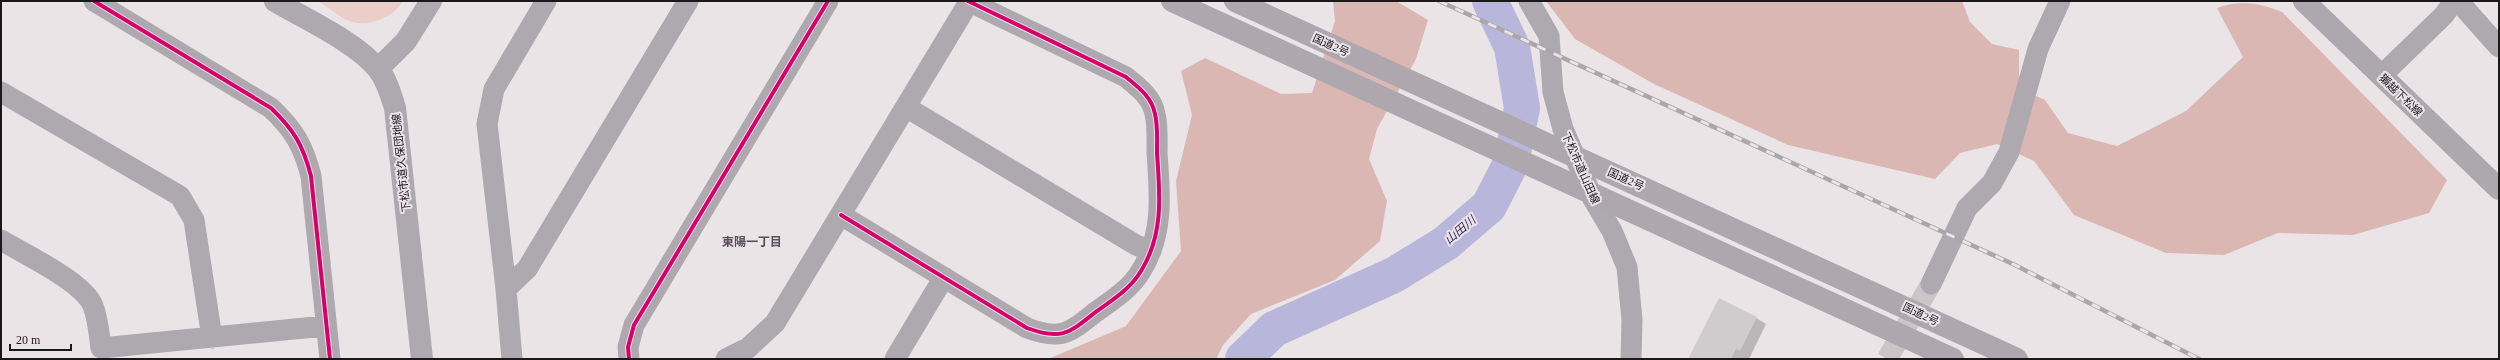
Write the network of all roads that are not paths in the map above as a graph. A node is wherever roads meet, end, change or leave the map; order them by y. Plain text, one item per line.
1 (94, 1) edge
2 (275, 1) edge
3 (430, 1) edge
4 (546, 1) edge
5 (688, 1) edge
6 (828, 1) edge
7 (969, 1) edge
8 (1172, 1) edge
9 (1235, 1) edge
10 (1529, 1) edge
11 (2060, 1) edge
12 (2304, 1) edge
13 (2454, 1) edge
14 (2458, 1) edge
15 (2499, 47) edge
16 (378, 69) junction
17 (2381, 76) junction
18 (1, 92) edge
19 (906, 107) junction
20 (2499, 189) edge
21 (841, 215) junction
22 (1, 240) edge
23 (1151, 250) junction
24 (944, 277) junction
25 (1931, 284) tunnel mouth
26 (506, 289) junction
27 (326, 326) junction
28 (212, 338) junction
29 (330, 359) edge
30 (422, 359) edge
31 (512, 359) edge
32 (629, 359) edge
33 (726, 359) edge
34 (895, 359) edge
35 (1631, 359) edge
36 (1954, 359) edge
37 (2017, 359) edge

1 - 27 street
2 - 16 street, 下松市道久保団地線
3 - 16 street
4 - 26 street
5 - 26 street
6 - 32 street
7 - 19 street
7 - 23 street
8 - 36 highway
9 - 37 highway, 国道2号
10 - 35 street, 下松市道山田線
11 - 25 street
12 - 17 main road, 獺越下松線
13 - 17 street
14 - 15 street
16 - 30 street, 下松市道久保団地線
17 - 20 main road, 獺越下松線
18 - 28 street
19 - 21 street
19 - 23 street
21 - 24 street
21 - 33 street
22 - 28 street
23 - 24 street
24 - 34 street
26 - 31 street
27 - 28 street
27 - 29 street

